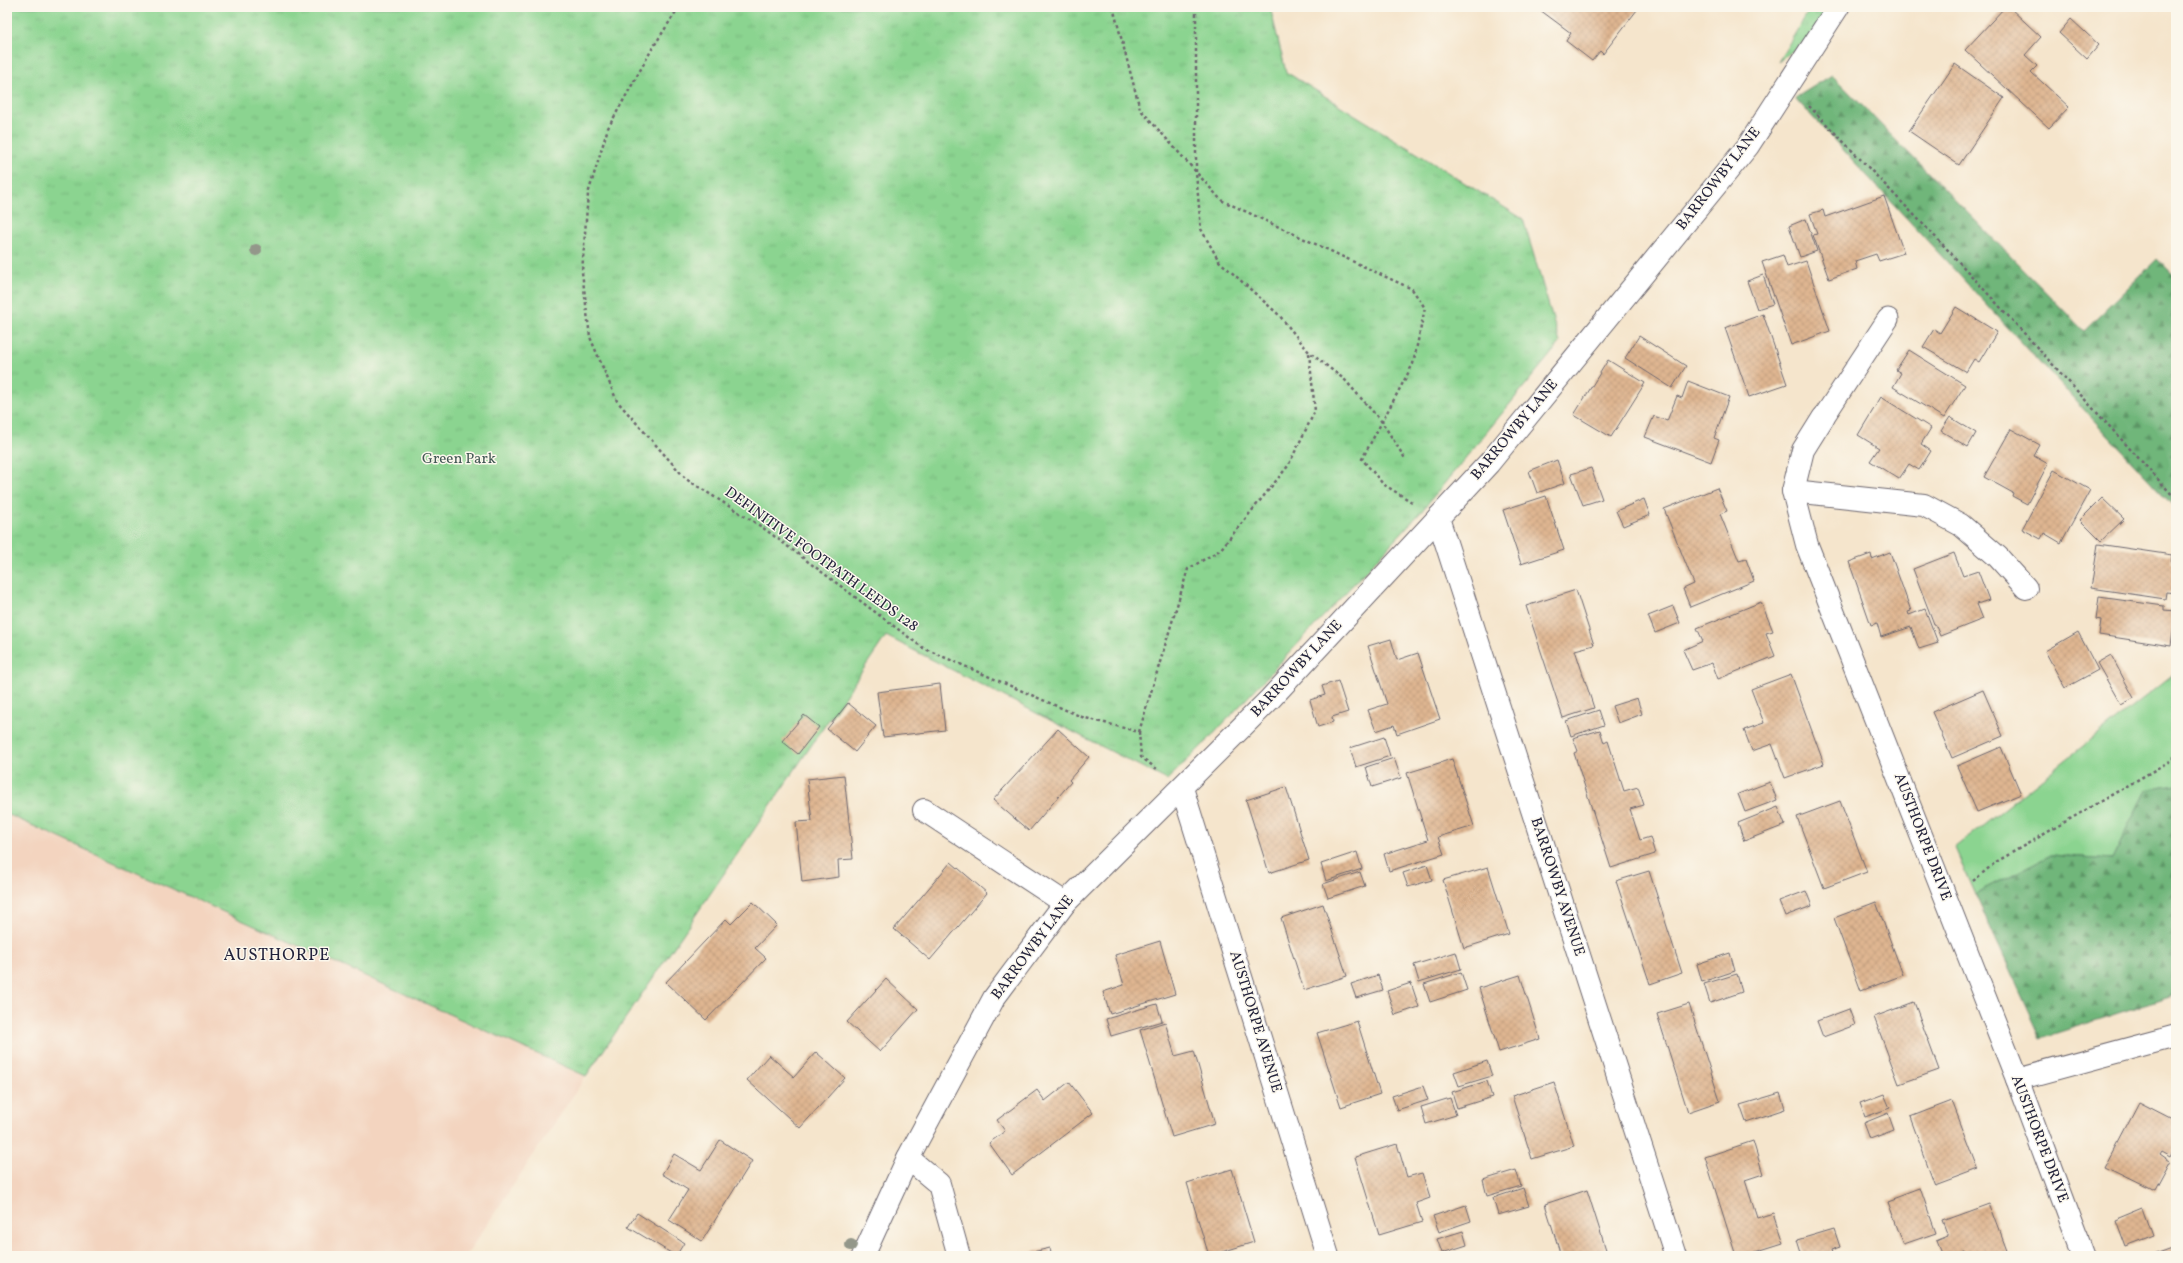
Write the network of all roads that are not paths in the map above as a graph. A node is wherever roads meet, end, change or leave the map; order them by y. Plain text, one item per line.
1 (1838, 7) edge
2 (1888, 319) dead end
3 (1823, 418) joint
4 (1793, 491) junction
5 (1438, 518) junction
6 (2026, 588) dead end
7 (1182, 788) junction
8 (924, 810) dead end
9 (1065, 903) junction
10 (2176, 1036) edge
11 (2017, 1079) junction
12 (908, 1158) junction
13 (863, 1256) edge
14 (959, 1256) edge
15 (1328, 1256) edge
16 (1676, 1256) edge
17 (2083, 1256) edge

1 - 5 street, BARROWBY LANE
2 - 3 lane
3 - 4 street, AUSTHORPE DRIVE
4 - 6 street
4 - 11 street, AUSTHORPE DRIVE
5 - 7 street, BARROWBY LANE
5 - 16 street, BARROWBY AVENUE
7 - 9 street, BARROWBY LANE
7 - 15 street, AUSTHORPE AVENUE
8 - 9 street
9 - 12 street, BARROWBY LANE
10 - 11 street
11 - 17 street, AUSTHORPE DRIVE
12 - 13 street, BARROWBY LANE
12 - 14 street

